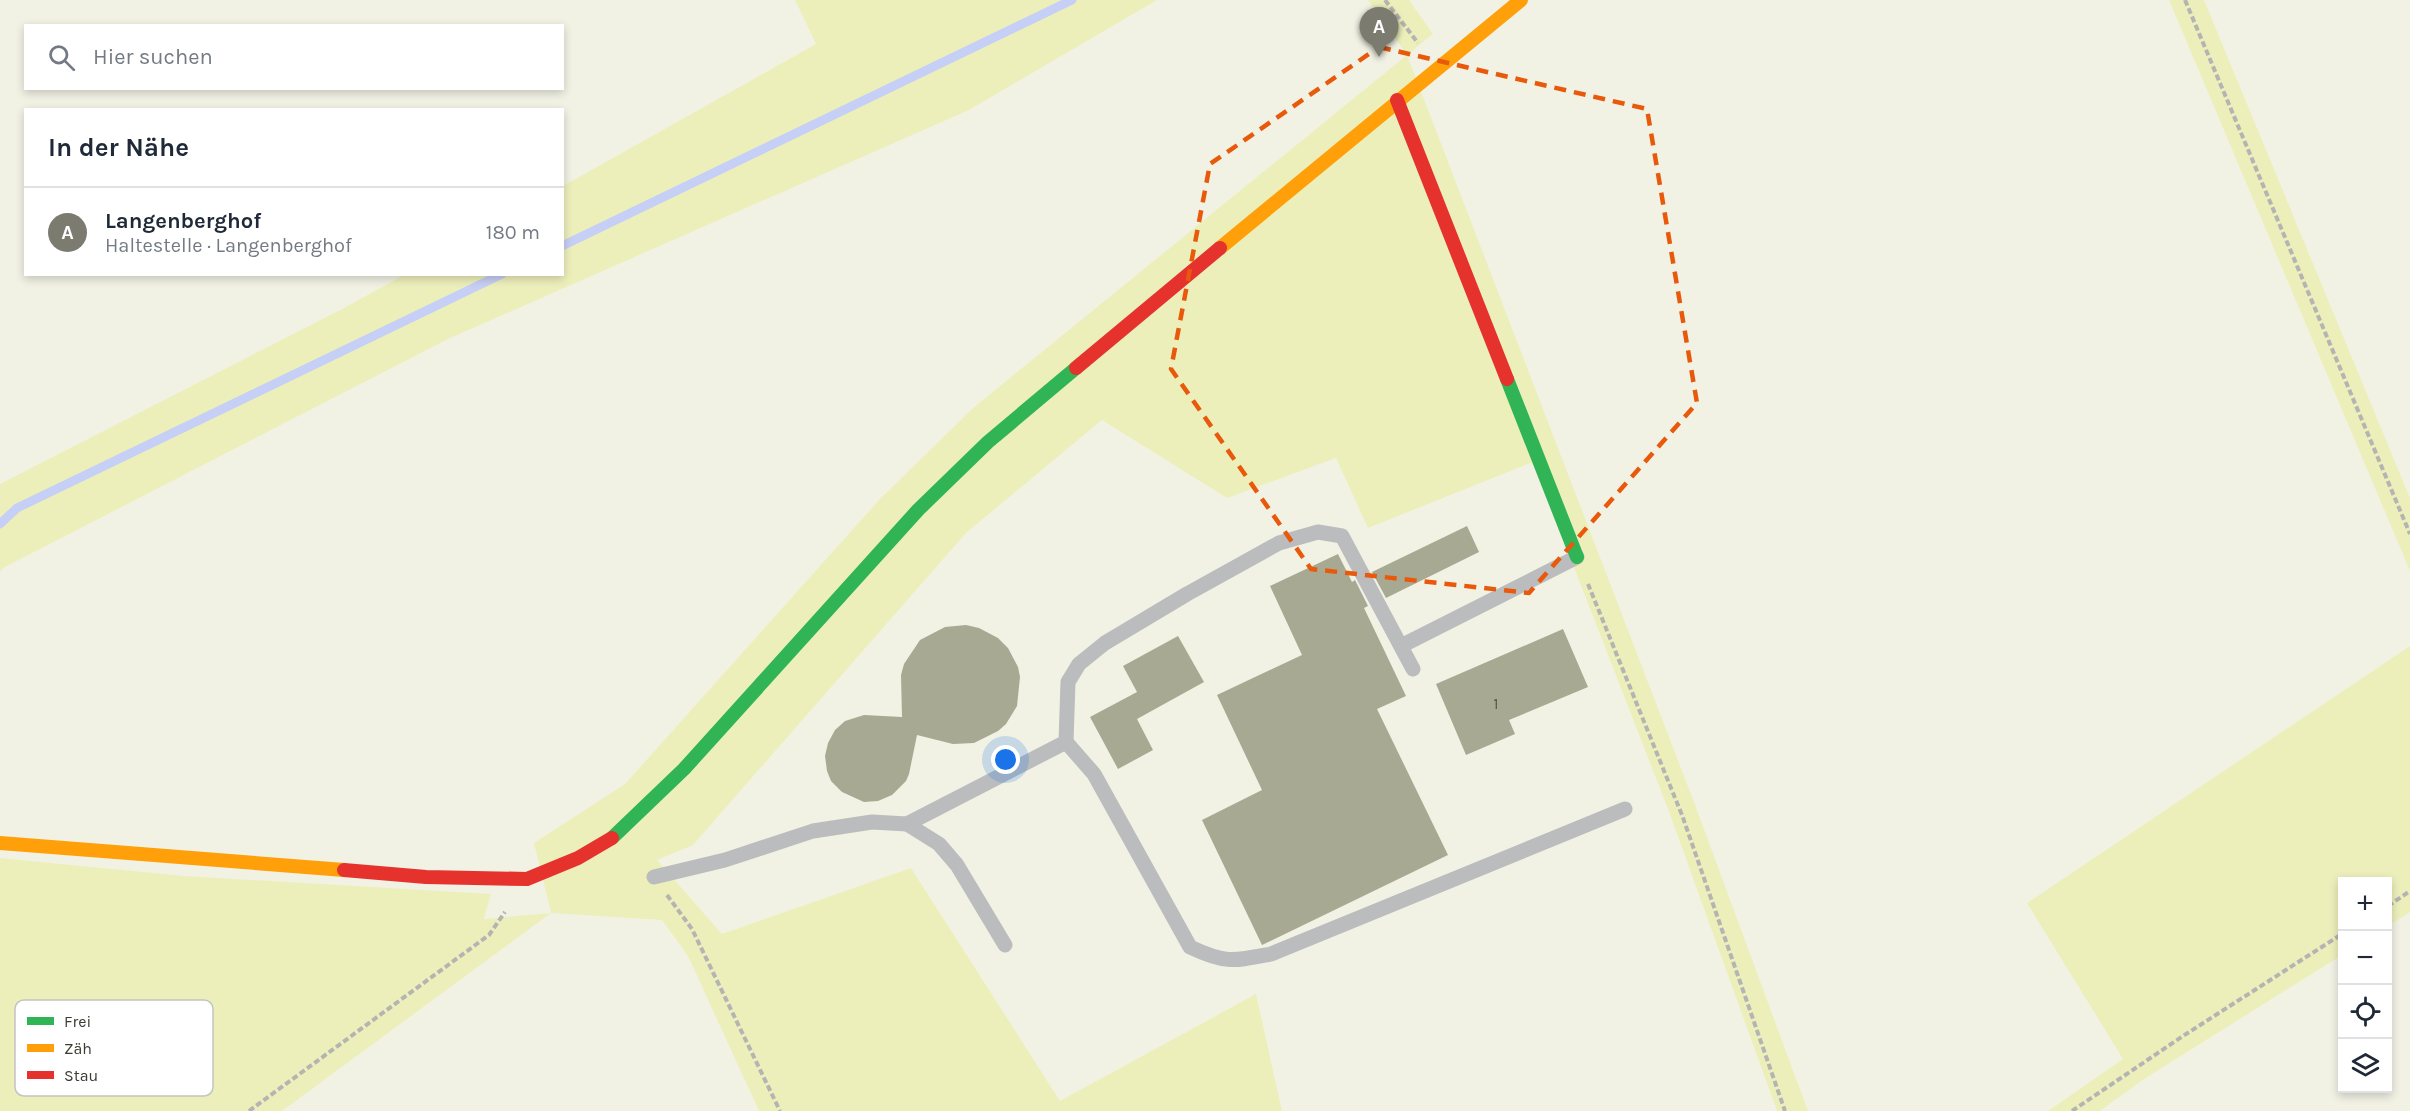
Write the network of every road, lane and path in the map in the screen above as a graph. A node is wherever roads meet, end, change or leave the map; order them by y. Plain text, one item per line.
1 (1385, 0) edge
2 (1521, 0) edge
3 (2185, 0) edge
4 (1437, 68) junction
5 (1397, 100) junction
6 (2410, 534) edge
7 (1577, 557) junction
8 (1401, 646) junction
9 (1413, 669) dead end
10 (1066, 742) junction
11 (1625, 809) dead end
12 (907, 824) junction
13 (0, 843) edge
14 (654, 877) joint
15 (527, 879) junction
16 (2410, 891) edge
17 (2392, 903) edge
18 (2338, 937) edge
19 (1005, 945) dead end
20 (249, 1111) edge
21 (780, 1111) edge
22 (1785, 1111) edge
23 (2072, 1111) edge

1 - 4 path
2 - 4 main road
3 - 6 path
4 - 5 main road
5 - 7 main road
5 - 15 main road
7 - 8 lane
7 - 22 path
8 - 9 lane
8 - 10 lane
10 - 11 lane
10 - 12 lane
12 - 14 lane
12 - 19 lane
13 - 15 main road
14 - 21 path
15 - 20 path
16 - 17 path
18 - 23 path

